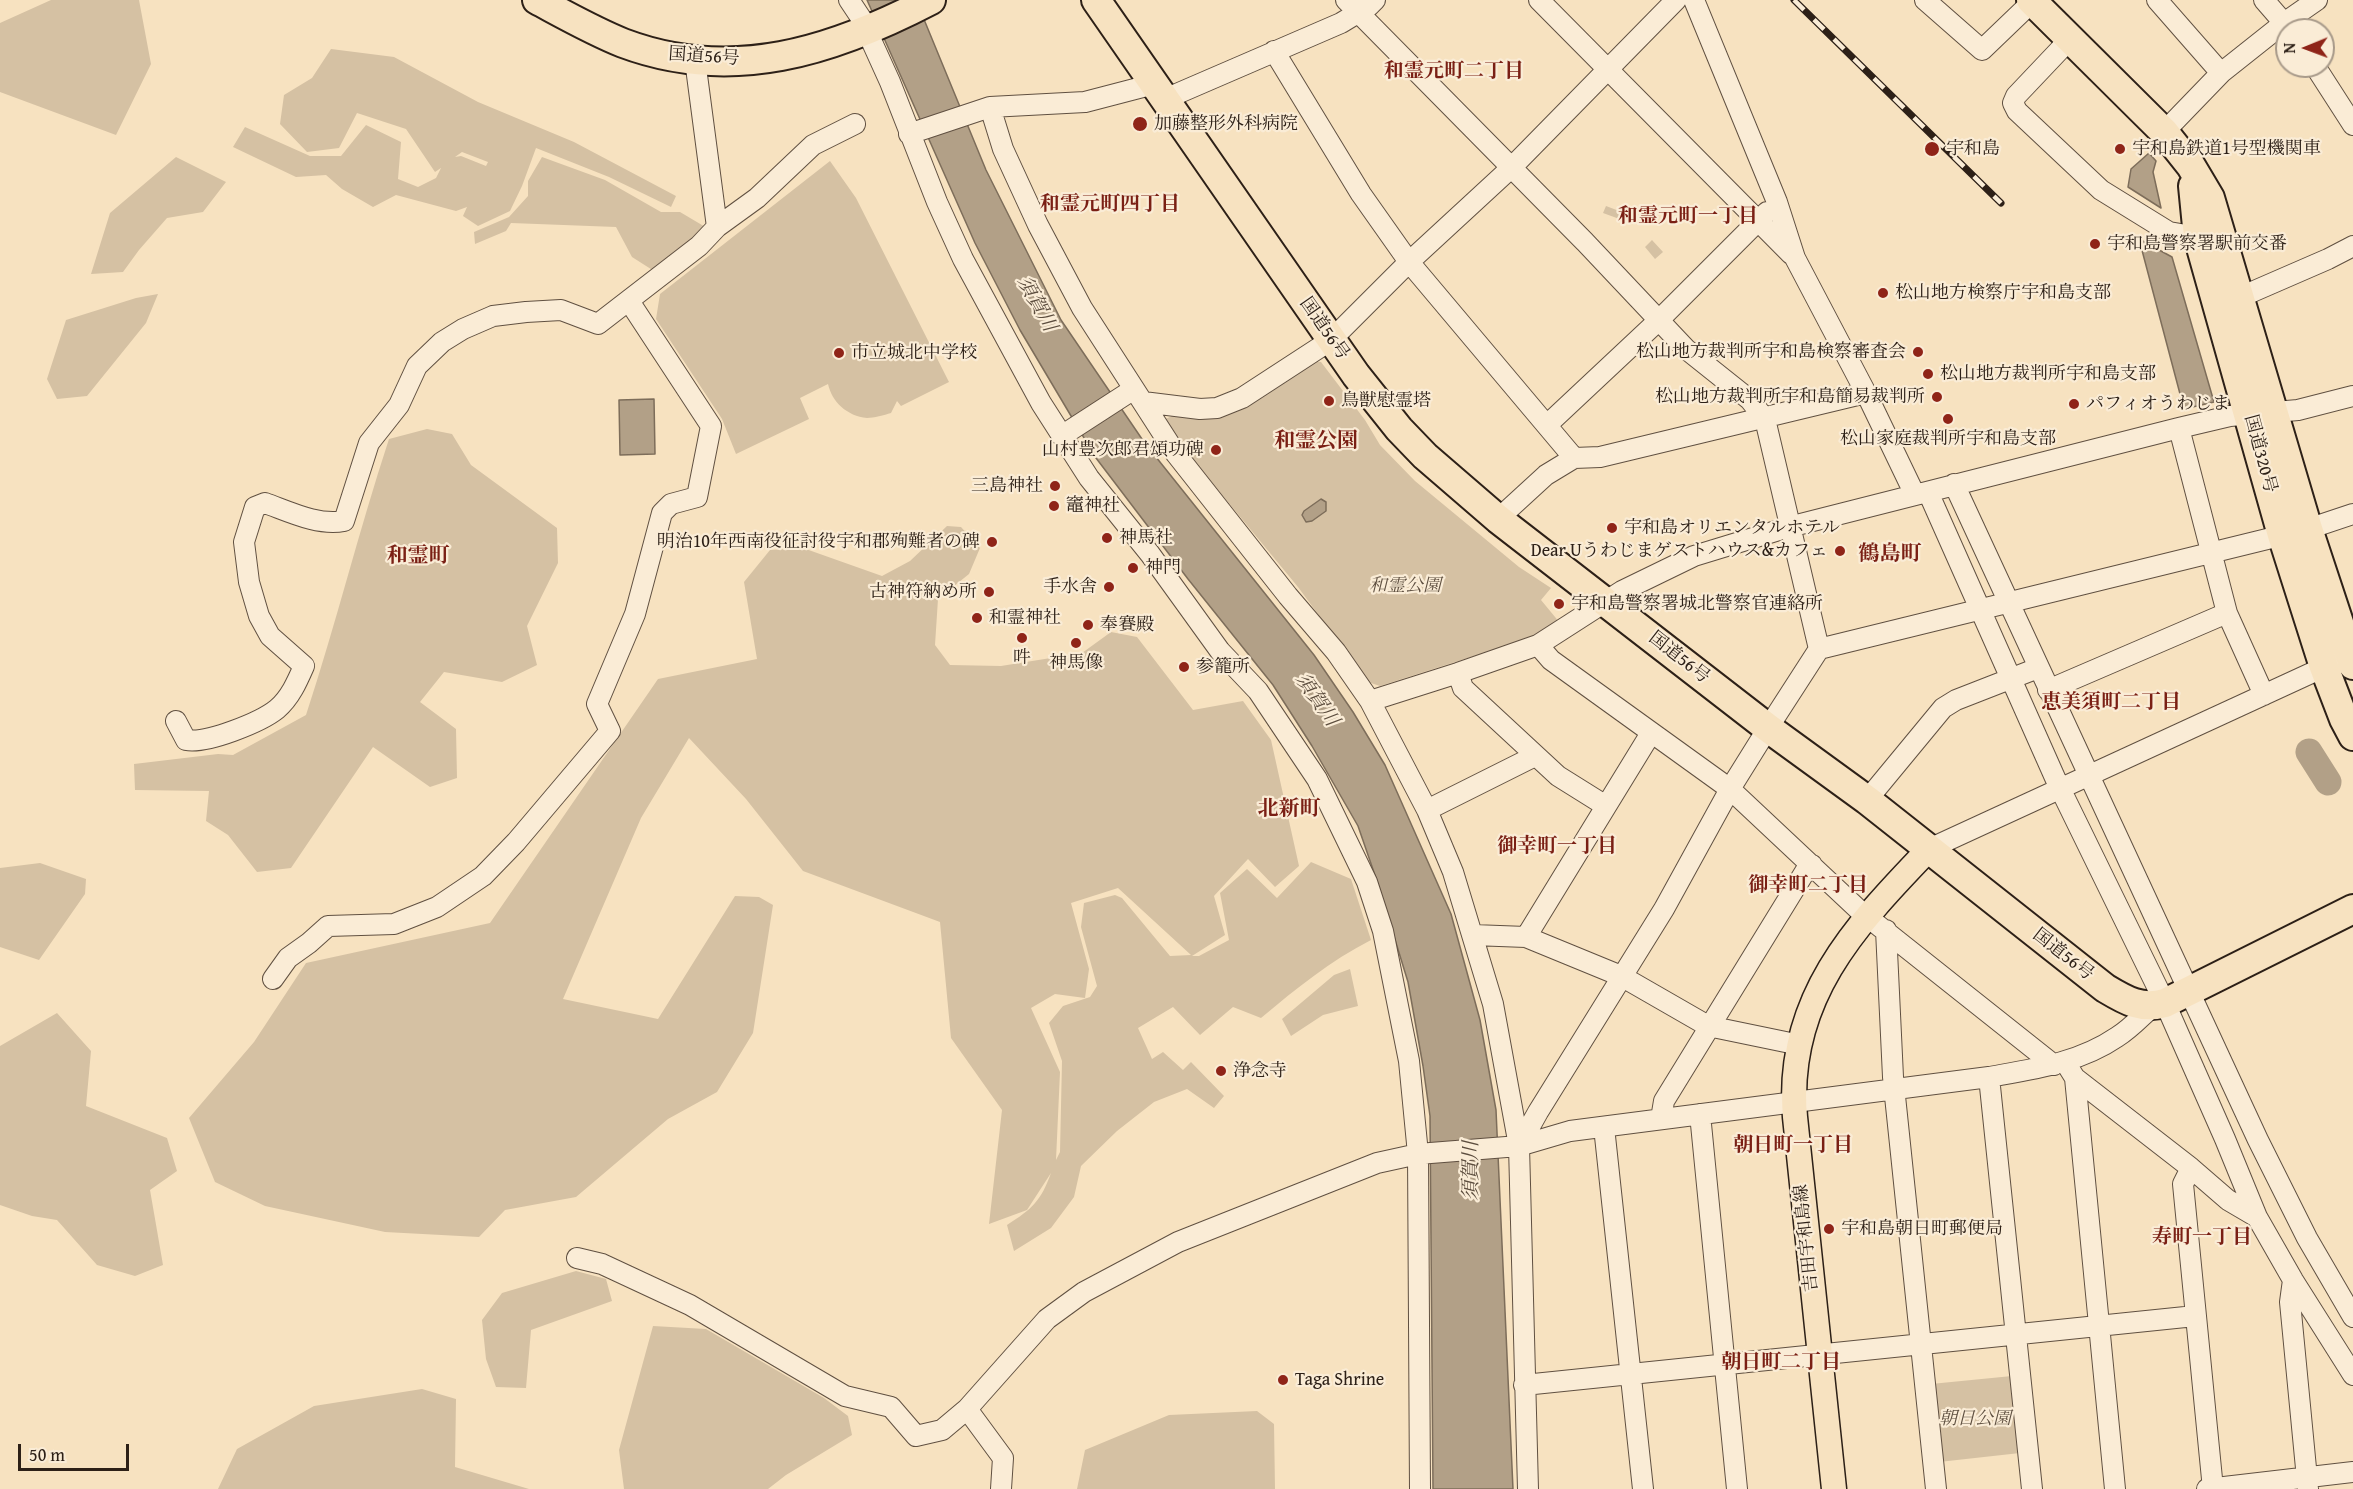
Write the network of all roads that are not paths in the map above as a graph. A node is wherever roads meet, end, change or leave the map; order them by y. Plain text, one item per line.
1 (849, 0) edge
2 (1096, 0) edge
3 (1375, 0) edge
4 (1539, 0) edge
5 (1676, 0) edge
6 (1694, 0) edge
7 (1925, 0) edge
8 (2157, 0) edge
9 (2264, 0) edge
10 (2318, 0) edge
11 (929, 1) edge
12 (2031, 1) edge
13 (555, 4) edge
14 (1352, 6) edge
15 (2279, 18) edge
16 (2297, 18) edge
17 (872, 29) junction
18 (2275, 35) edge
19 (2070, 39) junction
20 (1274, 51) junction
21 (695, 60) junction
22 (1607, 70) junction
23 (2221, 73) junction
24 (2323, 78) edge
25 (1160, 91) junction
26 (983, 108) junction
27 (855, 124) dead end
28 (2353, 125) edge
29 (2164, 132) junction
30 (913, 133) junction
31 (1512, 167) junction
32 (1777, 202) junction
33 (1758, 220) junction
34 (717, 227) junction
35 (2210, 236) junction
36 (2353, 246) edge
37 (1795, 258) junction
38 (1409, 262) junction
39 (629, 301) junction
40 (2230, 302) junction
41 (1659, 320) junction
42 (1331, 340) junction
43 (1866, 393) junction
44 (1134, 396) junction
45 (2353, 396) edge
46 (2262, 413) junction
47 (1765, 419) junction
48 (1547, 425) junction
49 (2179, 428) junction
50 (1068, 432) junction
51 (1574, 458) junction
52 (1954, 484) junction
53 (1921, 493) junction
54 (2353, 514) edge
55 (1498, 519) junction
56 (1789, 528) junction
57 (2295, 532) junction
58 (2211, 553) junction
59 (1606, 601) junction
60 (2008, 602) junction
61 (1979, 610) junction
62 (2227, 613) junction
63 (1538, 645) junction
64 (1819, 649) junction
65 (2342, 663) edge
66 (2038, 668) junction
67 (1458, 674) junction
68 (2009, 678) junction
69 (2048, 690) junction
70 (2264, 695) junction
71 (1370, 701) junction
72 (176, 721) dead end
73 (1768, 728) junction
74 (1651, 733) junction
75 (2353, 736) edge
76 (1535, 756) junction
77 (2088, 776) junction
78 (1730, 789) junction
79 (2060, 789) junction
80 (1867, 800) junction
81 (1606, 806) junction
82 (1427, 810) junction
83 (1929, 849) junction
84 (1812, 865) junction
85 (2353, 909) edge
86 (1876, 923) junction
87 (1473, 935) junction
88 (1526, 937) junction
89 (1621, 976) junction
90 (273, 979) dead end
91 (2189, 990) junction
92 (2158, 1005) junction
93 (1708, 1026) junction
94 (1800, 1045) junction
95 (2065, 1068) junction
96 (1989, 1077) junction
97 (1894, 1088) junction
98 (1793, 1101) junction
99 (1700, 1114) junction
100 (1661, 1119) junction
101 (1604, 1127) junction
102 (1513, 1147) junction
103 (1424, 1154) junction
104 (2191, 1168) junction
105 (2257, 1217) junction
106 (577, 1258) dead end
107 (2293, 1280) junction
108 (2195, 1316) junction
109 (2353, 1317) edge
110 (2099, 1326) junction
111 (2016, 1335) junction
112 (1919, 1345) junction
113 (1819, 1355) junction
114 (1724, 1364) junction
115 (1631, 1373) junction
116 (2353, 1375) edge
117 (1524, 1385) junction
118 (967, 1409) junction
119 (1420, 1445) junction
120 (2353, 1472) edge
121 (2308, 1483) edge
122 (1001, 1489) edge
123 (1408, 1489) edge
124 (1420, 1489) edge
125 (1528, 1489) edge
126 (1643, 1489) edge
127 (1737, 1489) edge
128 (1834, 1489) edge
129 (1936, 1489) edge
130 (2032, 1489) edge
131 (2115, 1489) edge
132 (2207, 1489) edge
133 (2213, 1489) edge

1 - 17 street
2 - 25 highway, 国道56号
3 - 14 street
4 - 22 street
5 - 22 street
6 - 32 street
7 - 12 street
8 - 23 street
9 - 15 street
10 - 16 street
11 - 17 highway, 国道56号
12 - 19 highway, 国道320号
13 - 21 highway, 国道56号
14 - 20 street
14 - 31 street
17 - 21 highway, 国道56号
17 - 30 street
18 - 23 street
19 - 29 highway, 国道320号
19 - 35 street
20 - 25 street
20 - 38 street
21 - 34 street
22 - 31 street
22 - 33 street
23 - 29 street
24 - 28 street
25 - 26 street
25 - 42 highway, 国道56号
26 - 30 street
26 - 44 street
27 - 34 street
29 - 35 highway, 国道320号
30 - 50 street
31 - 38 street
31 - 41 street
32 - 33 street
32 - 37 street
33 - 37 street
33 - 41 street
34 - 39 street
35 - 40 highway, 国道320号
36 - 40 street
37 - 43 street
38 - 42 street
38 - 48 street
39 - 72 street
39 - 90 street
40 - 46 highway, 国道320号
41 - 47 street
41 - 48 street
42 - 44 street
42 - 55 highway, 国道56号
43 - 47 street
43 - 53 street
44 - 50 street
44 - 71 street
45 - 46 street
46 - 49 street
46 - 57 highway, 国道320号
47 - 51 street
47 - 56 street
48 - 51 street
49 - 52 street
49 - 58 street
50 - 103 street
51 - 55 street
52 - 53 street
52 - 60 street
53 - 56 street
53 - 61 street
54 - 57 street
55 - 59 highway, 国道56号
56 - 59 street
56 - 64 street
57 - 58 street
57 - 65 highway, 国道320号
58 - 60 street
58 - 62 street
59 - 63 street
59 - 73 highway, 国道56号
60 - 61 street
60 - 66 street
61 - 64 street
61 - 68 street
62 - 69 street
62 - 70 street
63 - 67 street
63 - 74 street
64 - 73 street
65 - 70 street
65 - 75 highway, 国道320号
66 - 68 street
66 - 69 street
67 - 71 street
67 - 76 street
68 - 79 street
68 - 80 street
69 - 77 street
70 - 77 street
71 - 82 street
73 - 78 street
73 - 80 highway, 国道56号
74 - 78 street
74 - 81 street
76 - 81 street
76 - 82 street
77 - 79 street
77 - 91 street
78 - 84 street
78 - 89 street
79 - 83 street
79 - 92 street
80 - 83 highway, 国道56号
81 - 88 street
82 - 87 street
83 - 86 main road, 吉田宇和島線
83 - 92 highway, 国道56号
84 - 86 street
84 - 93 street
85 - 91 highway
86 - 94 main road, 吉田宇和島線
86 - 95 street
86 - 97 street
87 - 88 street
87 - 102 street
88 - 89 street
89 - 93 street
89 - 102 street
91 - 92 highway
91 - 109 street
92 - 95 street
92 - 105 street
93 - 94 street
93 - 100 street
94 - 98 main road, 吉田宇和島線
95 - 96 street
95 - 104 street
95 - 110 street
96 - 97 street
96 - 111 street
97 - 98 street
97 - 112 street
98 - 99 street
98 - 113 main road, 吉田宇和島線
99 - 100 street
99 - 114 street
100 - 101 street
101 - 102 street
101 - 115 street
102 - 103 street
102 - 117 street
103 - 118 street
103 - 119 street
104 - 105 street
104 - 108 street
105 - 107 street
106 - 118 street
107 - 116 street
107 - 121 street
108 - 110 street
108 - 133 street
110 - 111 street
110 - 131 street
111 - 112 street
111 - 130 street
112 - 113 street
112 - 129 street
113 - 114 street
113 - 128 main road, 吉田宇和島線
114 - 115 street
114 - 127 street
115 - 117 street
115 - 126 street
117 - 125 street
118 - 122 street
119 - 123 street
119 - 124 street
120 - 121 street
121 - 133 street
132 - 133 street

